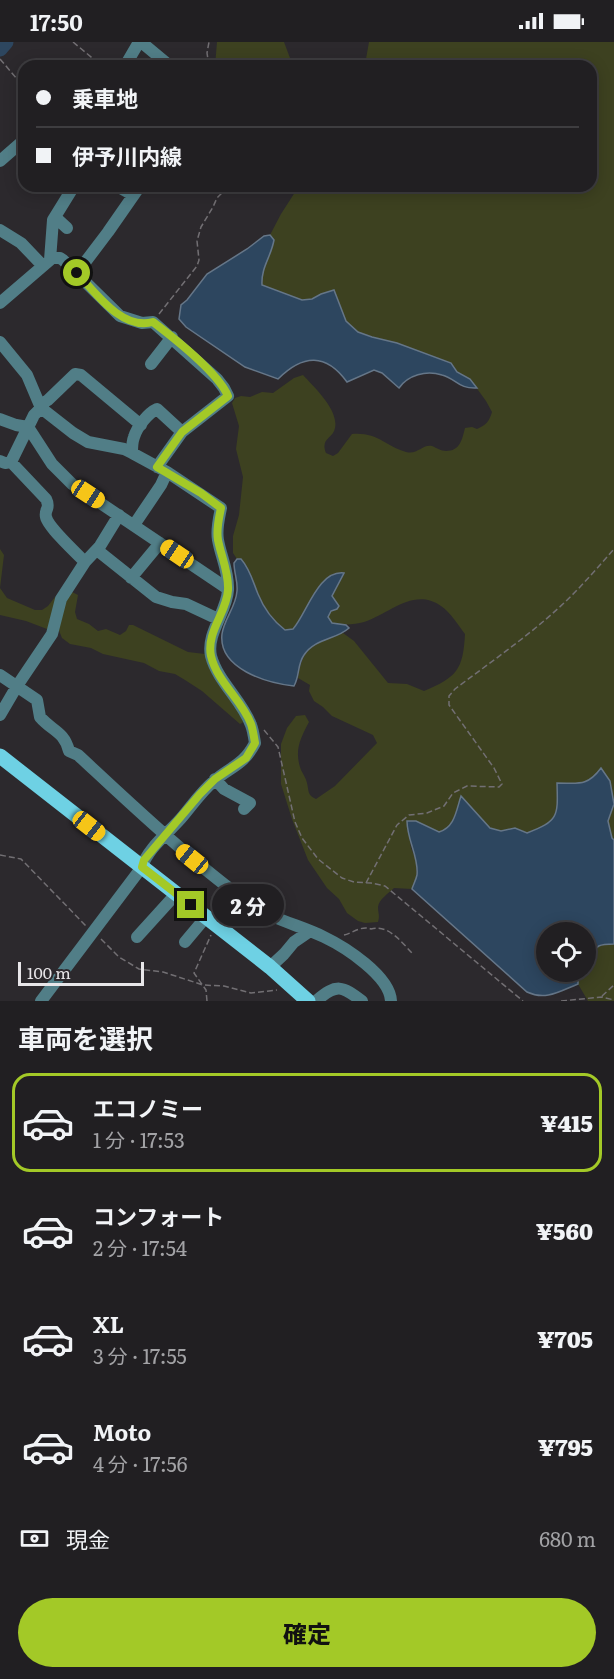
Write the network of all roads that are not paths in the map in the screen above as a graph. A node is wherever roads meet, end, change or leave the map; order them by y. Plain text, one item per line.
1 (140, 42) edge
2 (129, 60) edge
3 (162, 60) edge
4 (18, 145) edge
5 (0, 161) edge
6 (66, 192) edge
7 (135, 192) edge
8 (55, 217) junction
9 (67, 228) dead end
10 (0, 230) edge
11 (47, 262) junction
12 (77, 273) junction
13 (0, 303) edge
14 (172, 337) junction
15 (0, 342) edge
16 (151, 364) dead end
17 (41, 406) junction
18 (0, 419) edge
19 (141, 425) junction
20 (28, 427) junction
21 (182, 432) junction
22 (132, 453) junction
23 (5, 461) edge
24 (162, 470) junction
25 (119, 515) junction
26 (134, 525) junction
27 (160, 543) junction
28 (97, 550) junction
29 (85, 562) junction
30 (131, 578) junction
31 (228, 589) junction
32 (218, 619) junction
33 (0, 675) edge
34 (17, 686) junction
35 (0, 715) edge
36 (0, 756) edge
37 (215, 779) junction
38 (244, 809) dead end
39 (165, 836) junction
40 (142, 867) junction
41 (176, 894) junction
42 (211, 921) junction
43 (310, 931) junction
44 (137, 937) dead end
45 (185, 942) dead end
46 (270, 967) junction
47 (41, 1001) edge
48 (308, 1001) edge
49 (316, 1001) edge
50 (362, 1001) edge
51 (391, 1001) edge

1 - 2 street
1 - 3 street
4 - 5 street
6 - 8 street
7 - 12 street
8 - 9 street
8 - 11 street
10 - 11 street
11 - 12 street
11 - 13 street
12 - 14 street
14 - 16 street
14 - 21 street
15 - 17 street
17 - 19 street
17 - 20 street
17 - 22 street
18 - 20 street
19 - 21 street
19 - 22 street
20 - 23 street
20 - 25 street
21 - 24 street
22 - 24 street
23 - 29 street
24 - 26 street
24 - 31 street
25 - 26 street
25 - 28 street
26 - 27 street
27 - 30 street
27 - 31 street
28 - 29 street
28 - 30 street
29 - 34 street
30 - 32 street
31 - 32 street
32 - 37 street
33 - 34 street
34 - 35 street
34 - 39 street
36 - 40 main road
37 - 38 street
37 - 39 street
39 - 40 street
39 - 43 street
40 - 41 main road
40 - 47 street
41 - 42 main road
41 - 44 street
42 - 45 street
42 - 46 main road
43 - 46 street
43 - 51 street
46 - 48 main road
49 - 50 street

